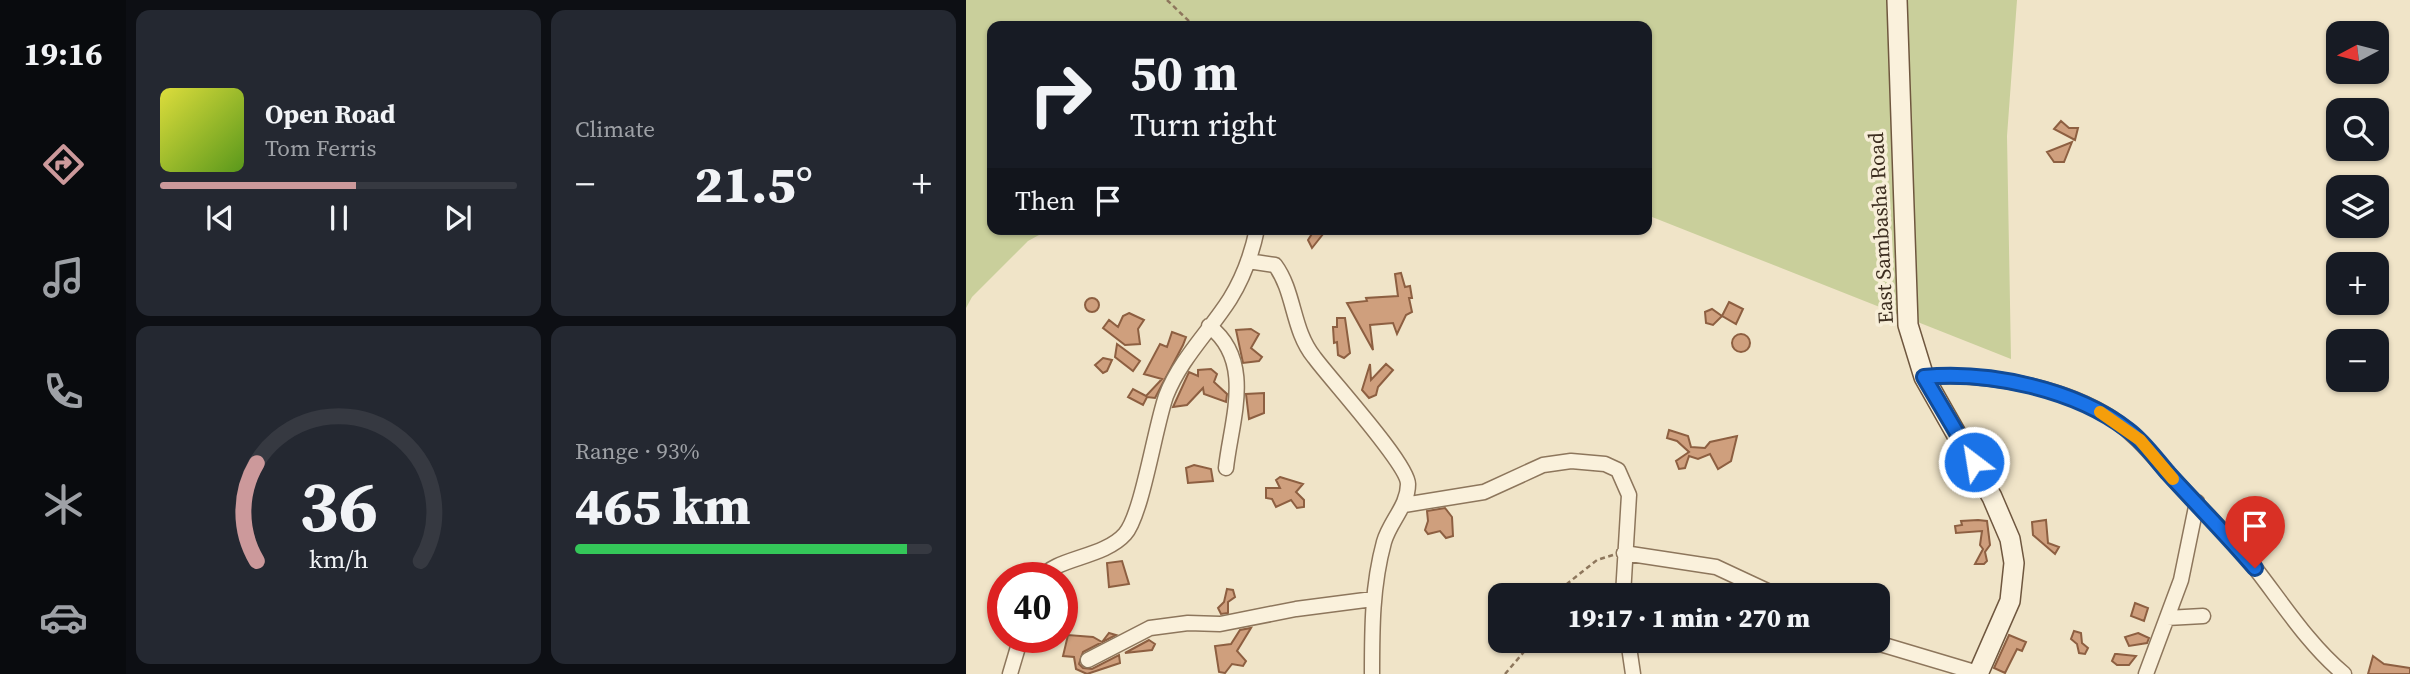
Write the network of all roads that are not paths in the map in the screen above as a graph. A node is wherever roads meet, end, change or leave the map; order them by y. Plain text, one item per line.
1 (1897, 0) edge
2 (1255, 235) edge
3 (1248, 261) junction
4 (1209, 326) junction
5 (1924, 377) junction
6 (1226, 468) dead end
7 (2196, 502) junction
8 (1404, 505) junction
9 (1624, 553) junction
10 (1070, 562) edge
11 (1623, 583) edge
12 (1752, 583) edge
13 (1373, 599) junction
14 (2203, 616) dead end
15 (2167, 618) junction
16 (1890, 647) edge
17 (1016, 653) edge
18 (1630, 653) edge
19 (1088, 660) dead end
20 (1010, 674) edge
21 (1372, 674) edge
22 (1633, 674) edge
23 (1979, 674) edge
24 (2146, 674) edge
25 (2344, 674) edge

1 - 5 street, East Sambasha Road
2 - 3 street
3 - 4 street
3 - 8 street
4 - 6 street
4 - 10 street
5 - 7 street
5 - 23 street, East Sambasha Road
7 - 15 street
7 - 25 street
8 - 9 street
8 - 13 street
9 - 11 street
9 - 12 street
13 - 19 street
13 - 21 street
14 - 15 street
15 - 24 street
16 - 23 street
17 - 20 street
18 - 22 street

